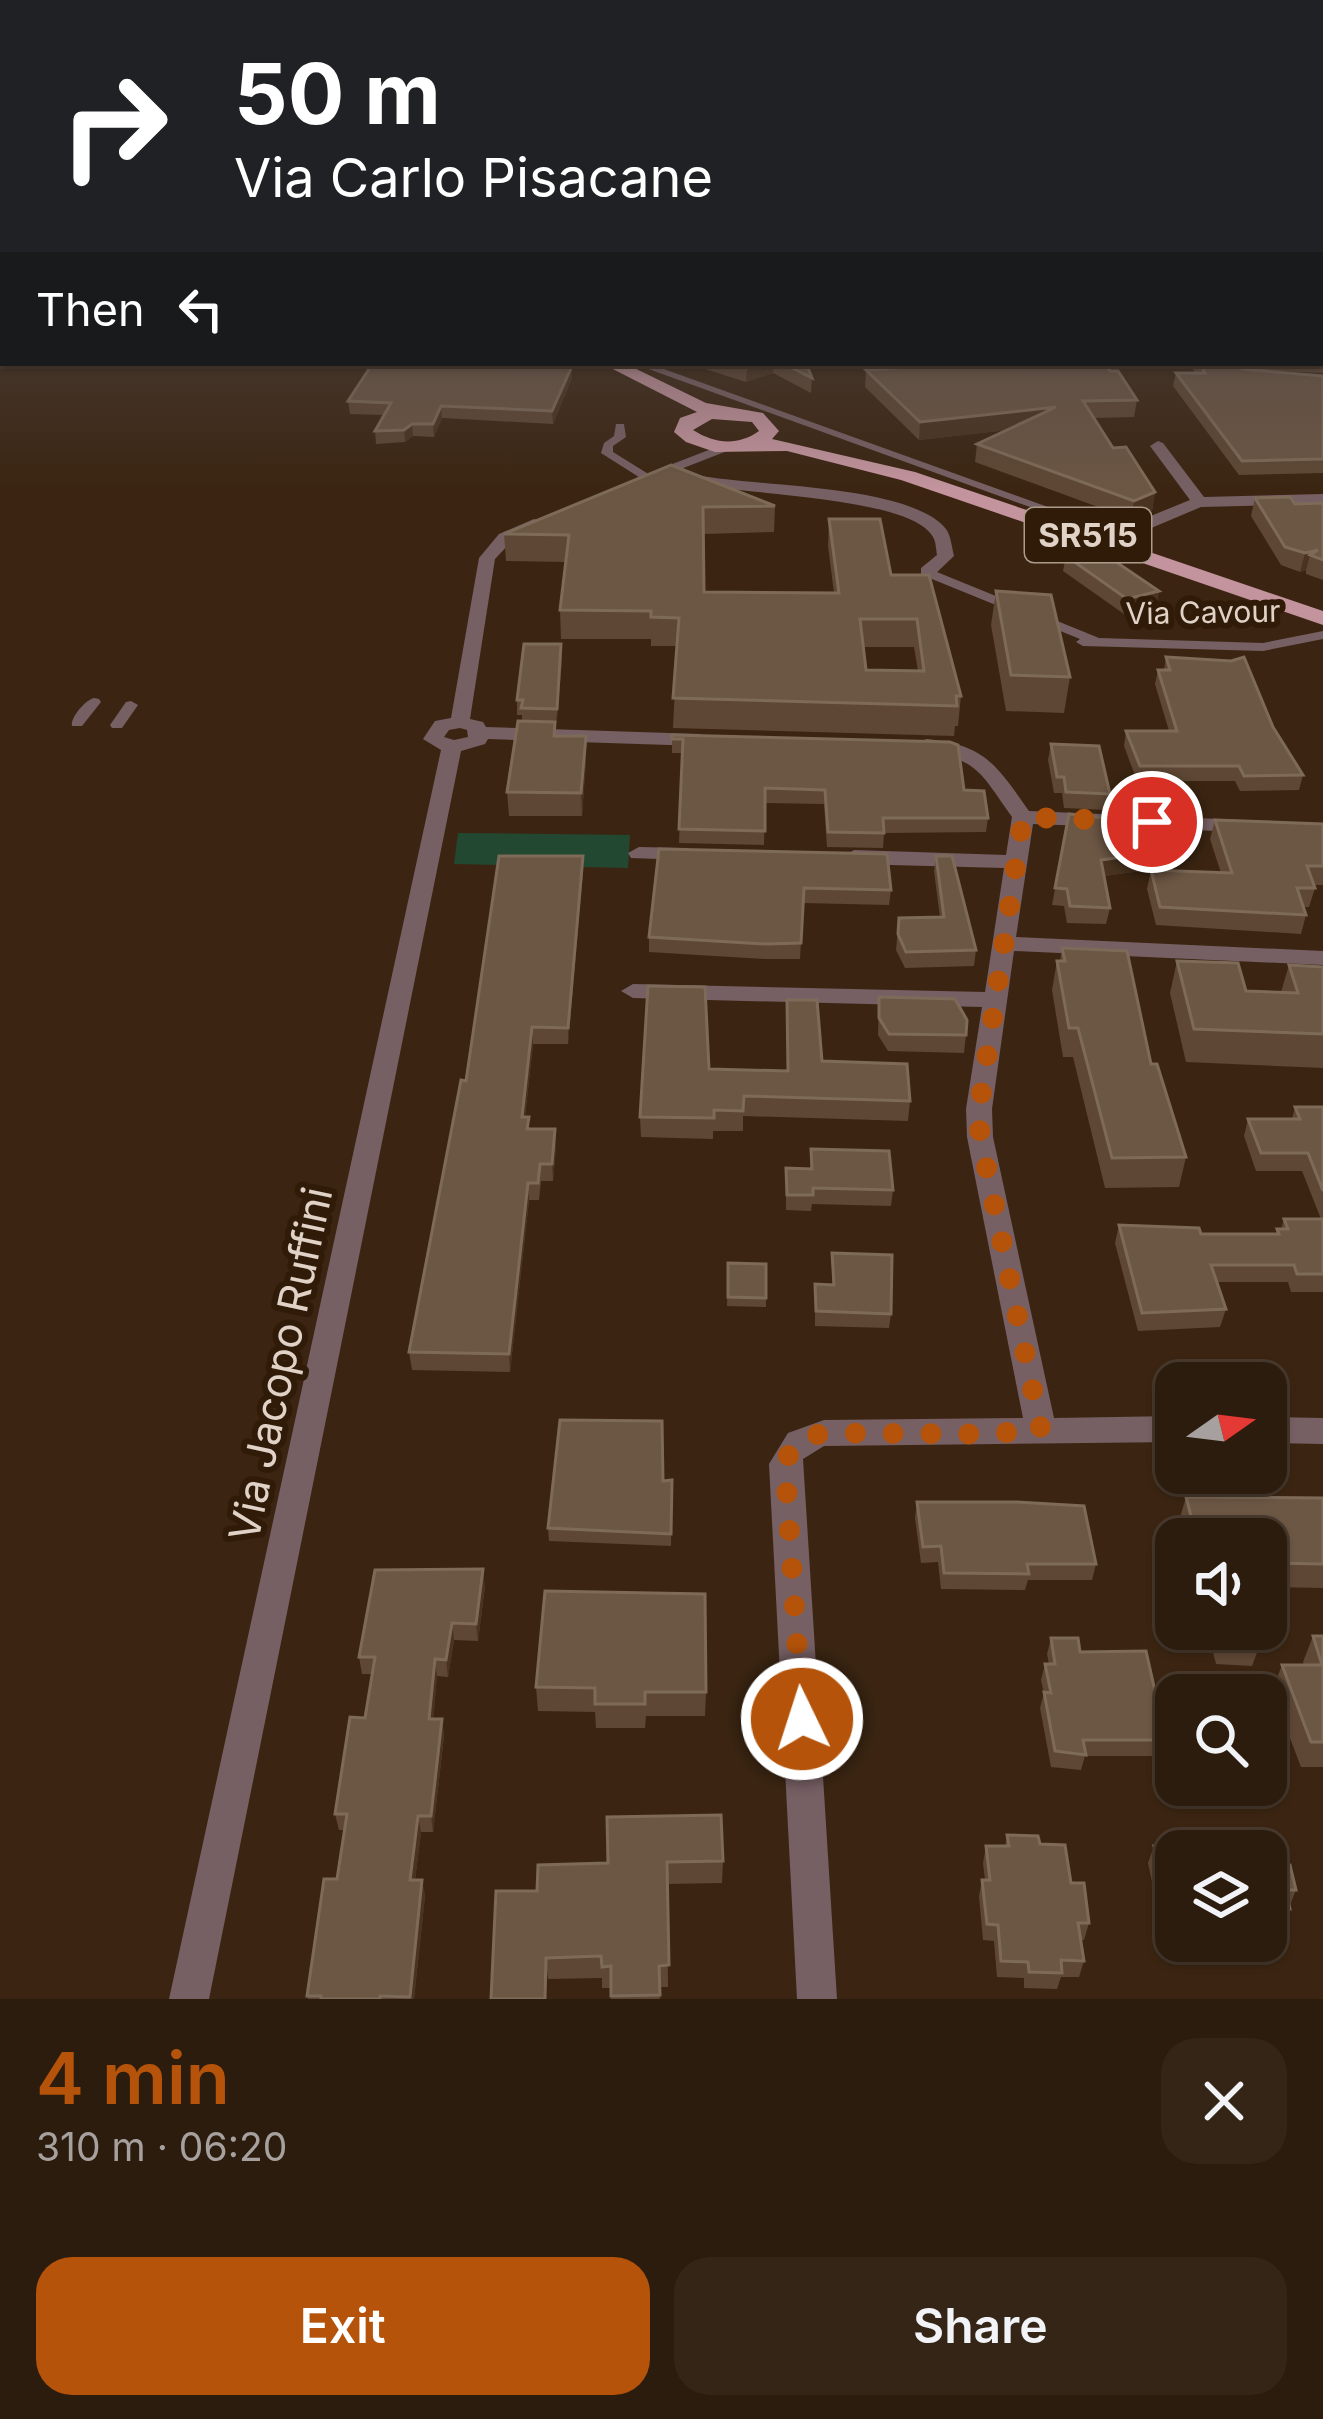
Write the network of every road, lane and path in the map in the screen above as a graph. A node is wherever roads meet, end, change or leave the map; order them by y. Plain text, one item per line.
1 (642, 371) edge
2 (722, 412) junction
3 (770, 426) junction
4 (620, 427) dead end
5 (686, 429) junction
6 (742, 445) junction
7 (1158, 446) dead end
8 (850, 459) junction
9 (667, 468) junction
10 (646, 477) junction
11 (626, 486) edge
12 (1323, 499) edge
13 (1199, 502) junction
14 (543, 520) edge
15 (1111, 538) junction
16 (927, 572) joint
17 (1323, 618) edge
18 (1323, 635) edge
19 (94, 702) dead end
20 (130, 705) dead end
21 (77, 723) dead end
22 (117, 725) dead end
23 (456, 734) junction
24 (718, 741) edge
25 (905, 745) edge
26 (1023, 817) junction
27 (1277, 827) edge
28 (639, 853) dead end
29 (707, 854) edge
30 (820, 856) edge
31 (1019, 862) junction
32 (1006, 944) junction
33 (1323, 958) edge
34 (633, 991) dead end
35 (998, 1000) junction
36 (1041, 1430) junction
37 (1155, 1430) edge
38 (1287, 1430) edge
39 (1323, 1431) edge
40 (189, 1999) edge
41 (817, 1999) edge

1 - 2 main road
1 - 5 main road
1 - 15 lane
2 - 3 main road
2 - 5 main road
3 - 6 main road
3 - 8 main road, SR515
4 - 10 lane
5 - 6 main road
5 - 9 street
6 - 8 main road, SR515
6 - 9 street
7 - 13 street
8 - 15 main road, SR515
9 - 10 street
9 - 16 street
10 - 11 street
12 - 13 street
13 - 15 street
14 - 23 street, Via Jacopo Ruffini
15 - 17 main road, SR515
16 - 18 lane, Via Cavour
19 - 21 lane
20 - 22 lane
23 - 24 street
23 - 40 street, Via Jacopo Ruffini
25 - 26 street
26 - 27 street
26 - 31 street
28 - 29 street
30 - 31 street
31 - 32 street
32 - 33 street
32 - 35 street
34 - 35 street
35 - 36 street
36 - 37 street
36 - 41 street
38 - 39 street

